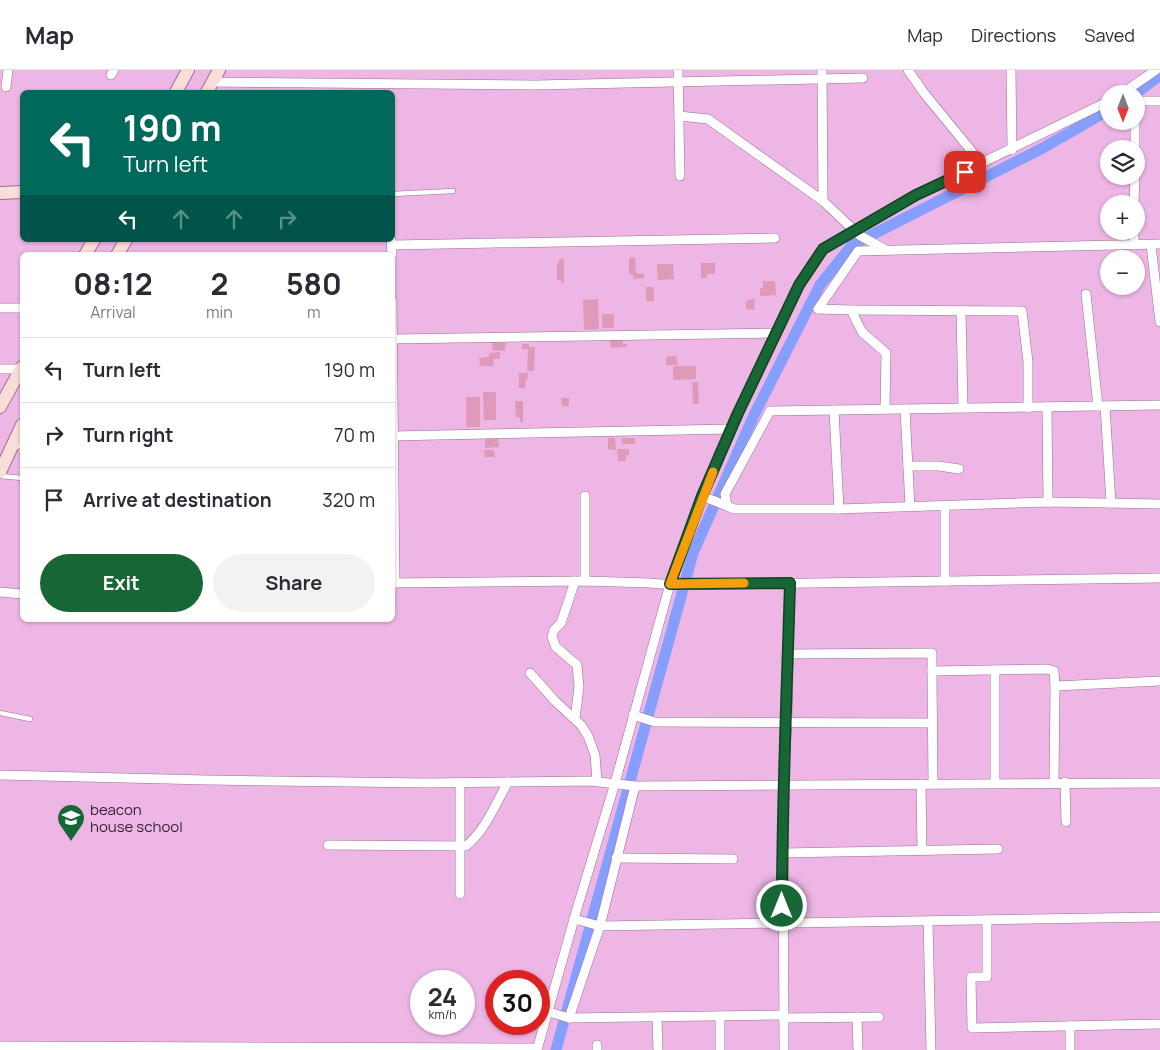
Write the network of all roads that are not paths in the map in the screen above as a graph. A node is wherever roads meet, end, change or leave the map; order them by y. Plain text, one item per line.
1 (8, 70) edge
2 (188, 70) edge
3 (220, 70) edge
4 (678, 70) edge
5 (908, 70) edge
6 (1011, 70) edge
7 (1156, 70) edge
8 (822, 74) edge
9 (863, 78) dead end
10 (678, 82) junction
11 (1136, 85) edge
12 (6, 86) dead end
13 (209, 89) edge
14 (177, 90) edge
15 (1145, 101) edge
16 (1160, 101) edge
17 (1100, 106) edge
18 (679, 116) junction
19 (1012, 150) junction
20 (982, 164) junction
21 (680, 176) dead end
22 (453, 191) dead end
23 (20, 192) edge
24 (0, 193) edge
25 (395, 194) edge
26 (823, 200) junction
27 (857, 233) junction
28 (775, 238) dead end
29 (1134, 240) edge
30 (395, 242) edge
31 (1155, 244) edge
32 (1134, 245) junction
33 (888, 251) junction
34 (1086, 294) dead end
35 (1159, 307) edge
36 (0, 308) edge
37 (20, 308) edge
38 (851, 310) junction
39 (961, 311) junction
40 (1160, 322) edge
41 (775, 333) junction
42 (395, 339) edge
43 (20, 368) edge
44 (0, 369) edge
45 (20, 372) edge
46 (1160, 405) edge
47 (1101, 406) junction
48 (0, 407) edge
49 (1046, 407) junction
50 (963, 408) junction
51 (1028, 408) junction
52 (885, 409) junction
53 (905, 409) junction
54 (834, 410) junction
55 (731, 429) junction
56 (20, 434) edge
57 (395, 436) edge
58 (17, 447) edge
59 (908, 466) junction
60 (959, 469) dead end
61 (0, 474) edge
62 (20, 478) edge
63 (585, 496) dead end
64 (707, 498) junction
65 (1048, 502) junction
66 (1111, 503) junction
67 (1160, 504) edge
68 (723, 505) junction
69 (945, 506) junction
70 (910, 507) junction
71 (838, 508) junction
72 (1160, 578) edge
73 (945, 580) junction
74 (580, 581) junction
75 (395, 583) edge
76 (790, 583) junction
77 (672, 585) junction
78 (0, 592) edge
79 (20, 594) edge
80 (788, 654) junction
81 (995, 670) junction
82 (932, 671) junction
83 (530, 674) dead end
84 (1160, 681) edge
85 (1055, 686) junction
86 (0, 713) edge
87 (633, 715) junction
88 (30, 718) dead end
89 (575, 719) junction
90 (787, 723) junction
91 (933, 723) junction
92 (0, 775) edge
93 (596, 781) junction
94 (460, 782) junction
95 (508, 782) junction
96 (1054, 782) junction
97 (1065, 782) junction
98 (995, 783) junction
99 (1160, 783) edge
100 (619, 784) junction
101 (921, 784) junction
102 (934, 784) junction
103 (783, 785) junction
104 (635, 786) junction
105 (1066, 822) dead end
106 (328, 845) dead end
107 (460, 846) junction
108 (998, 849) dead end
109 (922, 850) junction
110 (783, 853) junction
111 (616, 858) junction
112 (733, 859) dead end
113 (460, 894) dead end
114 (1160, 917) edge
115 (578, 920) junction
116 (987, 920) junction
117 (928, 921) junction
118 (782, 923) junction
119 (600, 926) junction
120 (553, 1014) junction
121 (720, 1016) junction
122 (657, 1017) junction
123 (783, 1017) junction
124 (879, 1017) dead end
125 (570, 1018) junction
126 (857, 1018) junction
127 (1160, 1024) edge
128 (1070, 1026) junction
129 (0, 1046) edge
130 (25, 1048) edge
131 (537, 1049) edge
132 (658, 1050) edge
133 (720, 1050) edge
134 (784, 1050) edge
135 (858, 1050) edge
136 (932, 1050) edge
137 (1070, 1050) edge

1 - 12 street
2 - 14 main road
3 - 13 main road
4 - 10 street
5 - 20 street
6 - 19 street
7 - 11 street
8 - 9 street
8 - 10 street
8 - 26 street
10 - 13 street
10 - 18 street
15 - 16 street
17 - 19 street
18 - 21 street
18 - 26 street
19 - 20 street
20 - 27 street
22 - 25 lane
23 - 24 main road
26 - 27 street
27 - 33 street
27 - 41 street
28 - 30 street
29 - 32 street
31 - 32 street
31 - 35 street
32 - 33 street
33 - 38 street
34 - 47 street
35 - 40 street
36 - 37 street
38 - 39 street
38 - 52 street
39 - 50 street
39 - 51 street
41 - 42 street
41 - 55 street
43 - 44 street
45 - 48 main road
46 - 47 street
47 - 49 street
47 - 66 street
49 - 51 street
49 - 65 street
50 - 51 street
50 - 53 street
52 - 53 street
52 - 54 street
53 - 59 street
54 - 68 street
54 - 71 street
55 - 57 street
55 - 64 street
56 - 58 main road
58 - 61 main road
59 - 60 street
59 - 70 street
61 - 62 lane
63 - 74 street
64 - 68 street
64 - 77 street
65 - 66 street
65 - 69 street
66 - 67 street
68 - 71 street
69 - 70 street
69 - 73 street
70 - 71 street
72 - 73 street
73 - 76 street
74 - 75 street
74 - 77 street
74 - 89 street
76 - 77 street
76 - 80 street
77 - 87 street
78 - 79 street
80 - 82 street
80 - 90 street
81 - 82 street
81 - 85 street
81 - 98 street
82 - 91 street
83 - 89 street
84 - 85 street
85 - 96 street
86 - 88 lane
87 - 90 street
87 - 100 street
89 - 93 street
90 - 91 street
90 - 103 street
91 - 102 street
92 - 94 street
93 - 95 street
93 - 100 street
94 - 95 street
94 - 107 street
95 - 107 street
96 - 97 street
96 - 98 street
97 - 99 street
97 - 105 street
98 - 102 street
100 - 104 street
100 - 115 street
101 - 102 street
101 - 103 street
101 - 109 street
103 - 104 street
103 - 110 street
104 - 111 street
106 - 107 street
107 - 113 street
108 - 109 street
109 - 110 street
110 - 118 street
111 - 112 street
111 - 119 street
114 - 116 street
115 - 119 street
115 - 120 street
116 - 117 street
116 - 128 street
117 - 118 street
117 - 136 street
118 - 119 street
118 - 123 street
119 - 125 street
120 - 125 street
120 - 131 street
121 - 122 street
121 - 123 street
121 - 133 street
122 - 125 street
122 - 132 street
123 - 126 street
123 - 134 street
124 - 126 street
126 - 135 street
127 - 128 street
128 - 137 street
129 - 130 street
130 - 131 street

